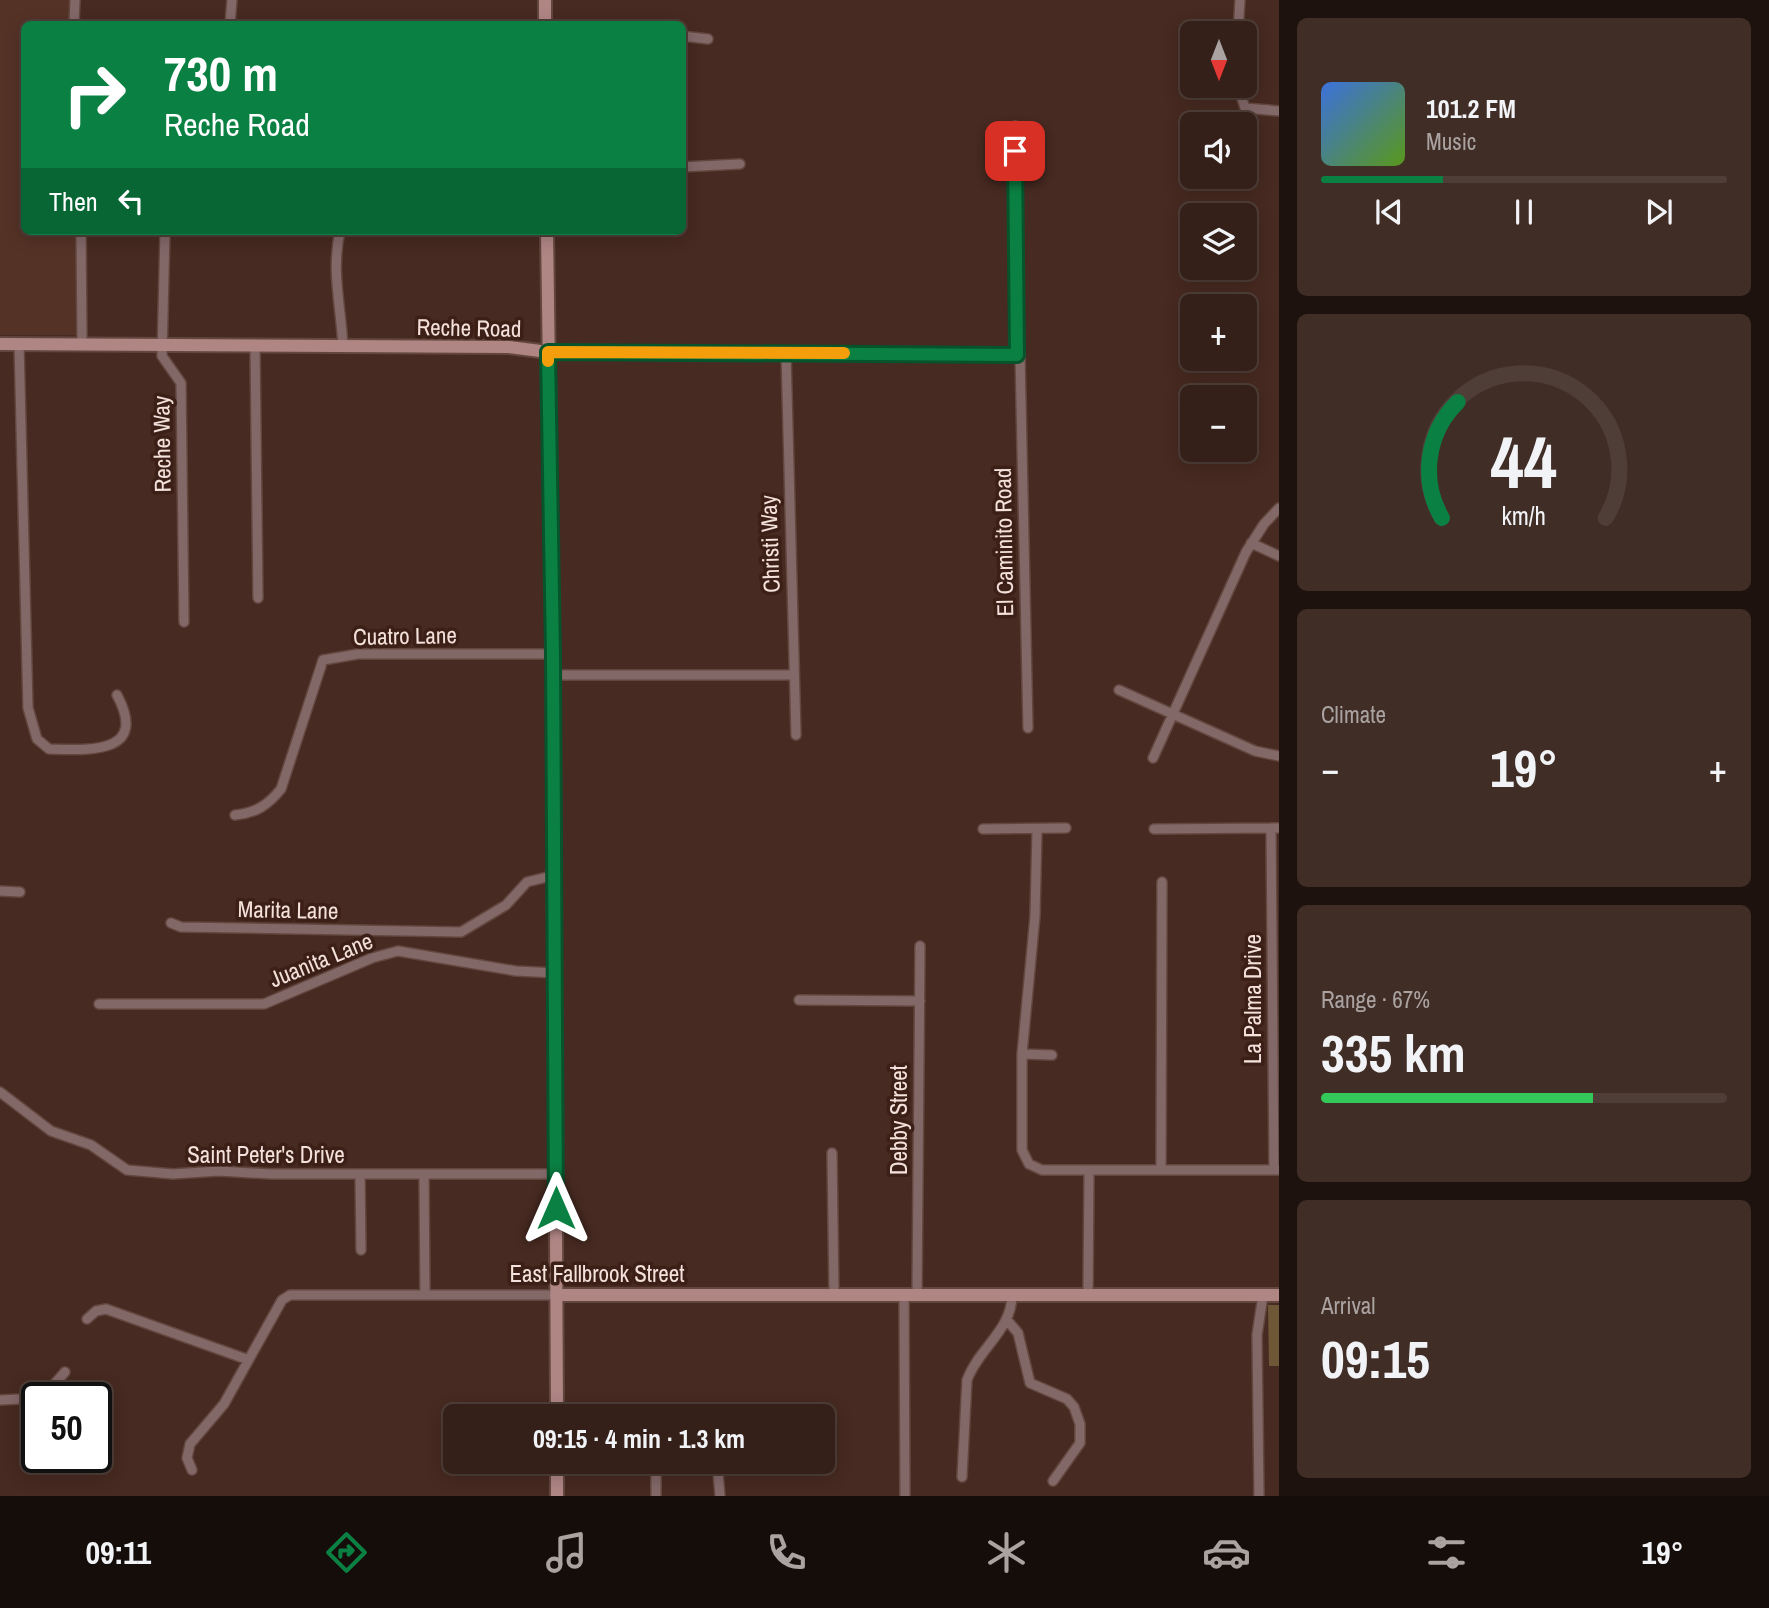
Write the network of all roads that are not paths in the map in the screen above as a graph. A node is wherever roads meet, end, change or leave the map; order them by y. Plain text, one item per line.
1 (75, 0) edge
2 (232, 0) edge
3 (545, 0) edge
4 (1240, 0) edge
5 (74, 21) edge
6 (230, 21) edge
7 (545, 21) edge
8 (1239, 21) edge
9 (686, 36) edge
10 (708, 39) dead end
11 (1242, 98) edge
12 (1279, 111) edge
13 (1015, 126) dead end
14 (740, 164) dead end
15 (686, 167) edge
16 (81, 235) edge
17 (165, 235) edge
18 (340, 235) edge
19 (547, 235) edge
20 (0, 344) edge
21 (19, 344) junction
22 (82, 345) junction
23 (163, 345) junction
24 (255, 346) junction
25 (343, 347) junction
26 (548, 352) junction
27 (786, 352) junction
28 (1019, 355) junction
29 (1279, 508) edge
30 (1251, 543) junction
31 (1279, 556) edge
32 (258, 598) dead end
33 (184, 622) dead end
34 (553, 654) junction
35 (553, 675) junction
36 (794, 675) junction
37 (1119, 690) dead end
38 (117, 695) dead end
39 (1172, 716) junction
40 (1028, 728) dead end
41 (796, 734) dead end
42 (1279, 756) edge
43 (1153, 758) dead end
44 (235, 815) dead end
45 (1066, 828) dead end
46 (1275, 828) edge
47 (1154, 829) dead end
48 (983, 830) dead end
49 (1037, 830) junction
50 (555, 875) junction
51 (1162, 882) dead end
52 (0, 891) edge
53 (20, 892) dead end
54 (171, 922) dead end
55 (920, 946) dead end
56 (556, 973) junction
57 (799, 1000) dead end
58 (920, 1001) junction
59 (99, 1004) dead end
60 (1022, 1054) junction
61 (1052, 1055) dead end
62 (0, 1092) edge
63 (832, 1153) dead end
64 (1161, 1170) junction
65 (1276, 1170) edge
66 (1089, 1171) junction
67 (360, 1174) junction
68 (424, 1174) junction
69 (556, 1174) junction
70 (361, 1250) dead end
71 (425, 1295) junction
72 (556, 1295) junction
73 (834, 1295) junction
74 (911, 1295) junction
75 (1012, 1295) junction
76 (1088, 1295) junction
77 (1263, 1295) junction
78 (1279, 1295) edge
79 (87, 1318) dead end
80 (1007, 1320) junction
81 (246, 1359) junction
82 (65, 1372) dead end
83 (0, 1400) edge
84 (557, 1404) edge
85 (192, 1470) dead end
86 (557, 1474) edge
87 (656, 1474) edge
88 (718, 1474) edge
89 (962, 1478) dead end
90 (1053, 1481) dead end
91 (557, 1496) edge
92 (656, 1496) edge
93 (720, 1496) edge
94 (905, 1496) edge
95 (1259, 1496) edge

1 - 5 street
2 - 6 street
3 - 7 main road
4 - 8 street
9 - 10 street
11 - 12 street
13 - 28 street, El Caminito Road
14 - 15 street
16 - 22 street
17 - 23 street, Reche Way
18 - 25 street
19 - 26 main road
20 - 21 main road, Reche Road
21 - 22 main road, Reche Road
21 - 38 street
22 - 23 main road, Reche Road
23 - 24 main road, Reche Road
23 - 33 street, Reche Way
24 - 25 main road, Reche Road
24 - 32 street
25 - 26 main road, Reche Road
26 - 27 street, Reche Road
26 - 34 main road
27 - 28 street, Reche Road
27 - 36 street, Christi Way
28 - 40 street, El Caminito Road
29 - 30 street
30 - 31 street
30 - 39 street
34 - 35 main road
34 - 44 street, Cuatro Lane
35 - 36 street
35 - 50 main road
36 - 41 street, Christi Way
37 - 39 street
39 - 42 street
39 - 43 street
45 - 49 street
46 - 47 street
46 - 65 street, La Palma Drive
48 - 49 street
49 - 60 street
50 - 54 street, Marita Lane
50 - 56 main road
51 - 64 street
52 - 53 street
55 - 58 street, Debby Street
56 - 59 street, Juanita Lane
56 - 69 main road
57 - 58 street
58 - 74 street, Debby Street
60 - 61 street
60 - 66 street
62 - 67 street, Saint Peter's Drive
63 - 73 street
64 - 65 street
64 - 66 street
66 - 76 street
67 - 68 street, Saint Peter's Drive
67 - 70 street
68 - 69 street, Saint Peter's Drive
68 - 71 street
69 - 72 main road
71 - 72 street, East Fallbrook Street
71 - 81 street, East Fallbrook Street
72 - 73 main road, East Fallbrook Street
72 - 84 main road
73 - 74 main road, East Fallbrook Street
74 - 75 main road, East Fallbrook Street
74 - 94 street
75 - 76 main road, East Fallbrook Street
75 - 80 street
76 - 77 main road, East Fallbrook Street
77 - 78 main road, East Fallbrook Street
77 - 95 street
79 - 81 street
80 - 89 street
80 - 90 street
81 - 85 street
82 - 83 street
86 - 91 main road
87 - 92 street
88 - 93 street

